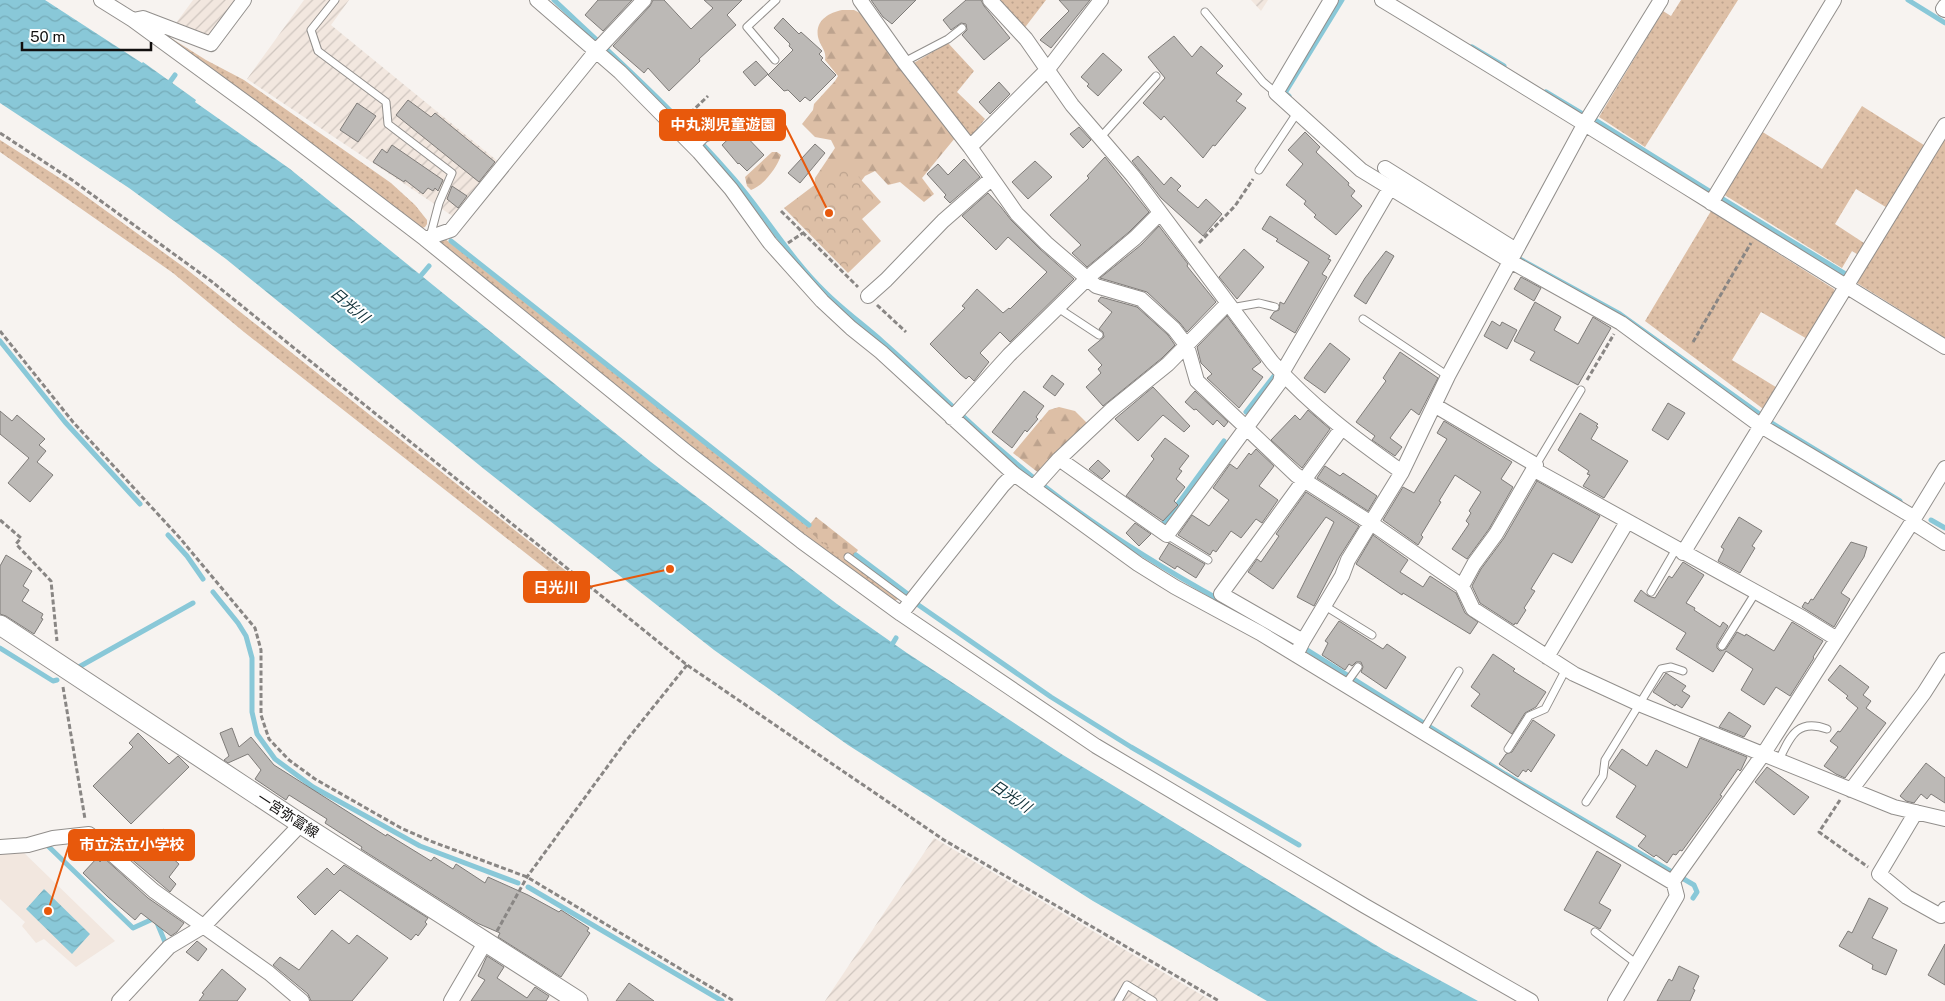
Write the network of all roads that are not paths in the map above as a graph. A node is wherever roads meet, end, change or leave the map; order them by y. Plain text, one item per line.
1 (101, 0) edge
2 (244, 0) edge
3 (334, 0) edge
4 (537, 0) edge
5 (644, 0) edge
6 (776, 0) edge
7 (860, 0) edge
8 (990, 0) edge
9 (1101, 0) edge
10 (1331, 0) edge
11 (1382, 0) edge
12 (1661, 0) edge
13 (1834, 0) edge
14 (1945, 6) edge
15 (1945, 10) edge
16 (1205, 12) dead end
17 (133, 20) junction
18 (962, 28) dead end
19 (600, 47) junction
20 (775, 60) dead end
21 (904, 62) junction
22 (1048, 70) junction
23 (1156, 76) dead end
24 (1276, 94) junction
25 (1297, 113) junction
26 (1585, 123) junction
27 (1945, 125) edge
28 (723, 132) dead end
29 (1100, 138) junction
30 (699, 144) junction
31 (970, 148) junction
32 (1385, 168) dead end
33 (1259, 170) road end
34 (992, 179) junction
35 (1390, 188) junction
36 (1711, 203) junction
37 (1159, 214) junction
38 (428, 238) junction
39 (1513, 255) junction
40 (1088, 278) junction
41 (1846, 286) junction
42 (868, 296) road end
43 (1229, 306) junction
44 (1275, 307) dead end
45 (1058, 308) junction
46 (1363, 319) dead end
47 (1099, 335) dead end
48 (1186, 346) junction
49 (1945, 347) edge
50 (1282, 373) junction
51 (1448, 376) junction
52 (1581, 390) road end
53 (1434, 405) junction
54 (957, 413) junction
55 (1761, 426) junction
56 (1246, 428) junction
57 (1342, 428) junction
58 (1058, 459) junction
59 (1534, 467) junction
60 (1945, 468) edge
61 (1402, 472) junction
62 (1014, 474) junction
63 (1304, 480) junction
64 (1038, 483) junction
65 (1913, 520) junction
66 (1627, 522) junction
67 (1371, 523) junction
68 (1167, 535) junction
69 (1945, 543) edge
70 (1680, 551) junction
71 (848, 557) dead end
72 (1208, 560) dead end
73 (1462, 586) junction
74 (1651, 592) dead end
75 (1756, 592) junction
76 (910, 603) junction
77 (1325, 606) junction
78 (902, 614) junction
79 (0, 625) edge
80 (1372, 635) dead end
81 (1837, 639) junction
82 (1722, 646) dead end
83 (1300, 647) junction
84 (1547, 657) junction
85 (1945, 660) edge
86 (1358, 666) dead end
87 (1566, 669) junction
88 (1459, 671) dead end
89 (1683, 671) dead end
90 (1349, 680) junction
91 (1639, 704) junction
92 (1425, 727) junction
93 (1827, 728) dead end
94 (1508, 749) dead end
95 (1764, 753) junction
96 (1779, 760) junction
97 (1849, 789) junction
98 (1586, 802) dead end
99 (1916, 812) junction
100 (1945, 819) edge
101 (301, 824) junction
102 (0, 847) edge
103 (1673, 882) junction
104 (1945, 909) edge
105 (204, 926) junction
106 (1595, 932) dead end
107 (488, 942) junction
108 (1638, 964) junction
109 (119, 1001) edge
110 (302, 1001) edge
111 (451, 1001) edge
112 (578, 1001) edge
113 (1118, 1001) edge
114 (1153, 1001) edge
115 (1531, 1001) edge
116 (1615, 1001) edge

1 - 17 street
2 - 17 street
3 - 38 lane
4 - 19 street
5 - 19 street
6 - 20 lane
7 - 21 street
8 - 22 street
9 - 22 street
10 - 24 street
11 - 26 street
12 - 26 street
13 - 36 street
14 - 15 street
16 - 24 lane
17 - 38 street
18 - 21 lane
19 - 30 street
19 - 38 street
21 - 31 street
22 - 29 street
22 - 31 street
23 - 29 lane
24 - 25 street
25 - 33 lane
25 - 35 street
26 - 36 street
26 - 39 street
27 - 41 street
28 - 30 lane
29 - 37 street
30 - 54 street
31 - 34 street
32 - 39 street
34 - 40 street
34 - 42 street
35 - 39 street
35 - 50 street
36 - 41 street
37 - 40 street
37 - 43 street
38 - 78 street
39 - 51 street
39 - 55 street
40 - 45 street
40 - 48 street
41 - 49 street
41 - 55 street
43 - 44 lane
43 - 48 street
43 - 50 street
45 - 47 lane
45 - 54 street
46 - 51 lane
48 - 56 street
48 - 58 street
50 - 56 street
50 - 57 street
51 - 53 street
52 - 59 lane
53 - 59 street
53 - 61 street
54 - 62 street
55 - 65 street
55 - 70 street
56 - 63 street
56 - 68 street
57 - 61 street
57 - 63 street
58 - 64 street
58 - 68 street
59 - 66 street
59 - 73 street
60 - 65 street
61 - 67 street
62 - 64 street
62 - 76 street
63 - 67 street
63 - 83 street
64 - 83 street
65 - 69 street
65 - 81 street
66 - 70 street
66 - 84 street
67 - 73 street
67 - 77 street
68 - 72 lane
70 - 74 lane
70 - 75 street
71 - 76 lane
73 - 84 street
75 - 81 street
75 - 82 lane
76 - 78 street
77 - 80 lane
77 - 83 street
78 - 115 street
79 - 101 main road, 一宮弥富線
81 - 95 street
83 - 90 street
84 - 87 street
85 - 97 street
86 - 90 lane
87 - 91 street
87 - 94 lane
88 - 92 lane
89 - 91 lane
90 - 92 street
91 - 95 street
91 - 98 lane
92 - 103 street
93 - 96 lane
95 - 96 street
95 - 103 street
96 - 97 street
97 - 99 street
99 - 100 street
99 - 104 street
101 - 105 street
101 - 107 main road, 一宮弥富線
102 - 105 street
103 - 108 street
105 - 109 street
105 - 110 street
106 - 108 lane
107 - 111 street
107 - 112 main road, 一宮弥富線
108 - 116 street
113 - 114 lane

